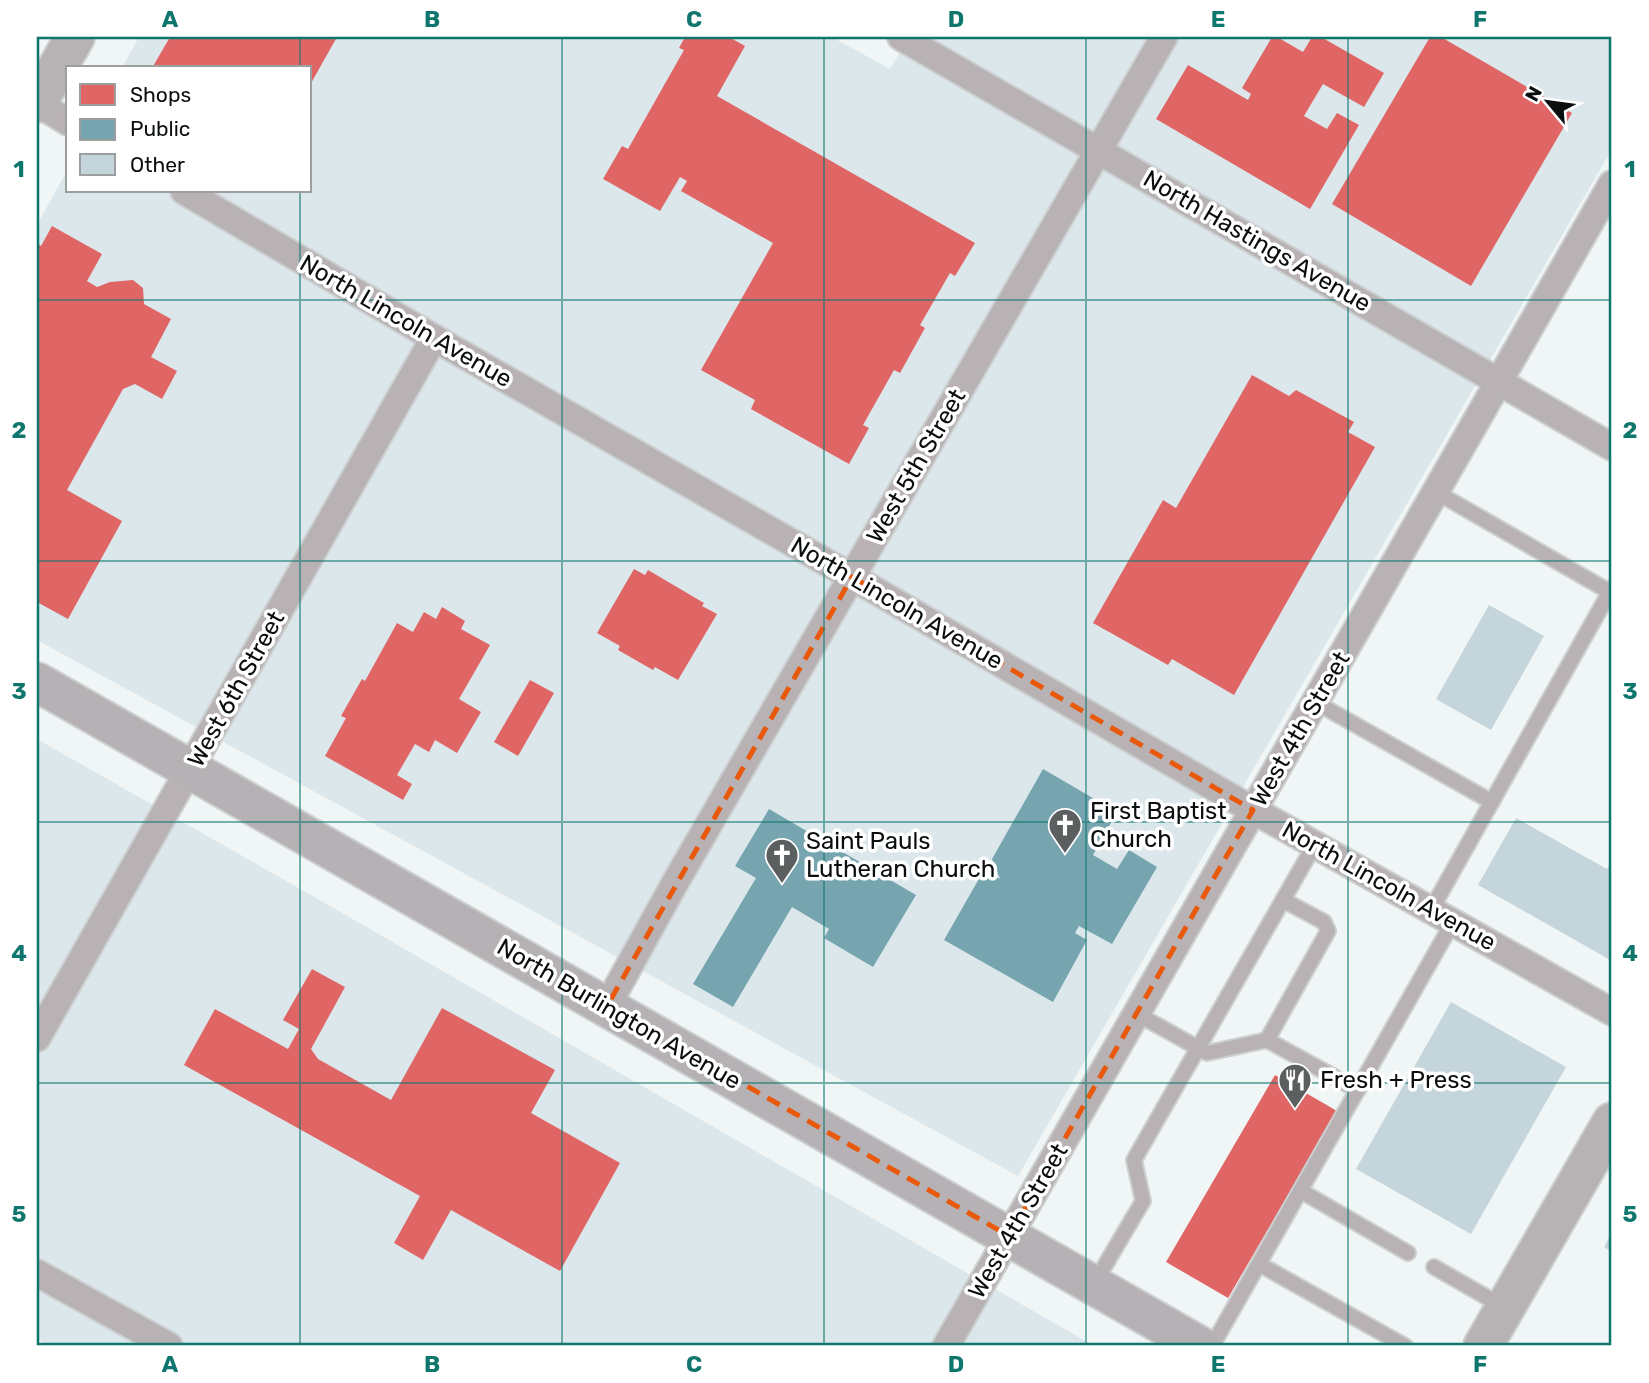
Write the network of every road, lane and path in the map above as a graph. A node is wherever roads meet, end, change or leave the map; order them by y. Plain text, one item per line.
1 (75, 37) edge
2 (901, 37) edge
3 (1164, 37) edge
4 (37, 103) edge
5 (66, 121) edge
6 (1098, 150) junction
7 (1612, 184) edge
8 (186, 192) edge
9 (434, 338) junction
10 (1499, 382) junction
11 (1612, 447) edge
12 (1436, 492) junction
13 (852, 577) junction
14 (1611, 590) edge
15 (37, 682) edge
16 (1315, 702) junction
17 (190, 770) junction
18 (1492, 803) junction
19 (1253, 810) junction
20 (1315, 844) junction
21 (1283, 900) junction
22 (1442, 916) junction
23 (607, 1006) junction
24 (1612, 1012) edge
25 (1137, 1014) junction
26 (37, 1038) edge
27 (1268, 1040) junction
28 (1197, 1048) junction
29 (1358, 1090) junction
30 (1612, 1122) edge
31 (1301, 1191) junction
32 (1009, 1236) junction
33 (1408, 1253) dead end
34 (1259, 1264) junction
35 (1434, 1267) dead end
36 (37, 1273) edge
37 (1094, 1285) junction
38 (1505, 1308) junction
39 (169, 1346) edge
40 (946, 1346) edge
41 (1200, 1346) edge
42 (1212, 1346) edge
43 (1405, 1346) edge
44 (1483, 1346) edge

1 - 4 main road
2 - 6 street, North Hastings Avenue
3 - 6 street, West 5th Street
4 - 5 street
6 - 10 street, North Hastings Avenue
6 - 13 street, West 5th Street
7 - 10 street, West 4th Street
8 - 9 street, North Lincoln Avenue
9 - 13 street, North Lincoln Avenue
9 - 17 street, West 6th Street
10 - 11 street, North Hastings Avenue
10 - 12 street, West 4th Street
12 - 14 lane
12 - 16 street, West 4th Street
13 - 19 street, North Lincoln Avenue
13 - 23 street, West 5th Street
14 - 18 lane
15 - 17 highway, North Burlington Avenue
16 - 18 lane
16 - 19 street, West 4th Street
17 - 23 highway, North Burlington Avenue
17 - 26 street, West 6th Street
18 - 22 lane
19 - 20 street, North Lincoln Avenue
19 - 25 street, West 4th Street
20 - 21 lane
20 - 22 street, North Lincoln Avenue
21 - 27 lane
21 - 28 lane
22 - 24 street, North Lincoln Avenue
22 - 29 lane
23 - 32 highway, North Burlington Avenue
25 - 28 lane
25 - 32 street, West 4th Street
27 - 28 lane
27 - 29 lane
28 - 37 lane
29 - 31 lane
30 - 38 main road
31 - 33 lane
31 - 34 lane
32 - 37 highway, North Burlington Avenue
32 - 40 street, West 4th Street
34 - 42 lane
34 - 43 lane
35 - 38 lane
36 - 39 street
37 - 41 highway, North Burlington Avenue
38 - 44 main road

